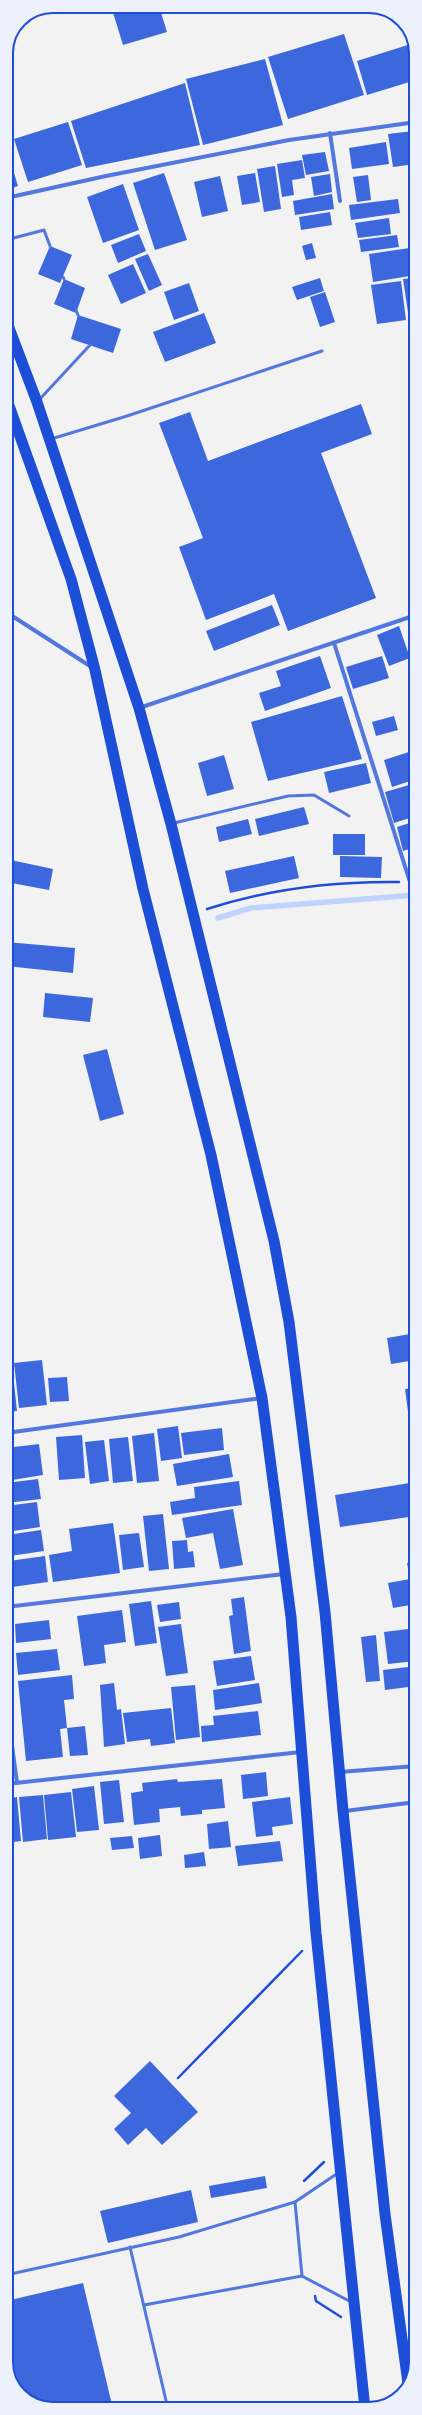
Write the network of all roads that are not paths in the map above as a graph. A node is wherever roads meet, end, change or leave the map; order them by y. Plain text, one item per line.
1 (409, 123) edge
2 (330, 134) junction
3 (13, 196) edge
4 (340, 201) dead end
5 (13, 238) edge
6 (50, 246) dead end
7 (76, 310) dead end
8 (78, 315) dead end
9 (13, 339) edge
10 (90, 345) dead end
11 (322, 351) dead end
12 (37, 402) junction
13 (13, 417) edge
14 (50, 439) junction
15 (13, 617) edge
16 (409, 617) edge
17 (334, 644) junction
18 (95, 670) junction
19 (139, 708) junction
20 (349, 816) dead end
21 (171, 824) junction
22 (409, 879) edge
23 (262, 1398) junction
24 (13, 1432) edge
25 (286, 1573) junction
26 (13, 1606) edge
27 (302, 1752) junction
28 (13, 1753) edge
29 (409, 1767) edge
30 (340, 1772) junction
31 (13, 1783) edge
32 (17, 1783) junction
33 (409, 1803) edge
34 (343, 1811) junction
35 (341, 2170) junction
36 (294, 2202) junction
37 (130, 2247) junction
38 (13, 2273) edge
39 (302, 2276) junction
40 (355, 2304) junction
41 (144, 2305) junction
42 (407, 2375) edge
43 (166, 2402) edge
44 (364, 2402) edge

1 - 2 street
2 - 3 street
2 - 4 street
5 - 6 lane
7 - 8 lane
9 - 12 highway
10 - 12 lane
11 - 14 lane
12 - 14 highway
13 - 18 highway
14 - 19 highway
15 - 18 street
16 - 17 street
17 - 19 street
17 - 22 street
18 - 23 highway
19 - 21 highway
20 - 21 lane
21 - 30 highway
23 - 24 street
23 - 25 highway
25 - 26 street
25 - 27 highway
27 - 32 street
27 - 35 highway
28 - 32 street
29 - 30 street
30 - 34 highway
31 - 32 street
33 - 34 street
34 - 42 highway
35 - 36 lane
35 - 40 highway
36 - 37 lane
36 - 39 lane
37 - 38 lane
37 - 41 lane
39 - 40 lane
39 - 41 lane
40 - 44 highway
41 - 43 lane

